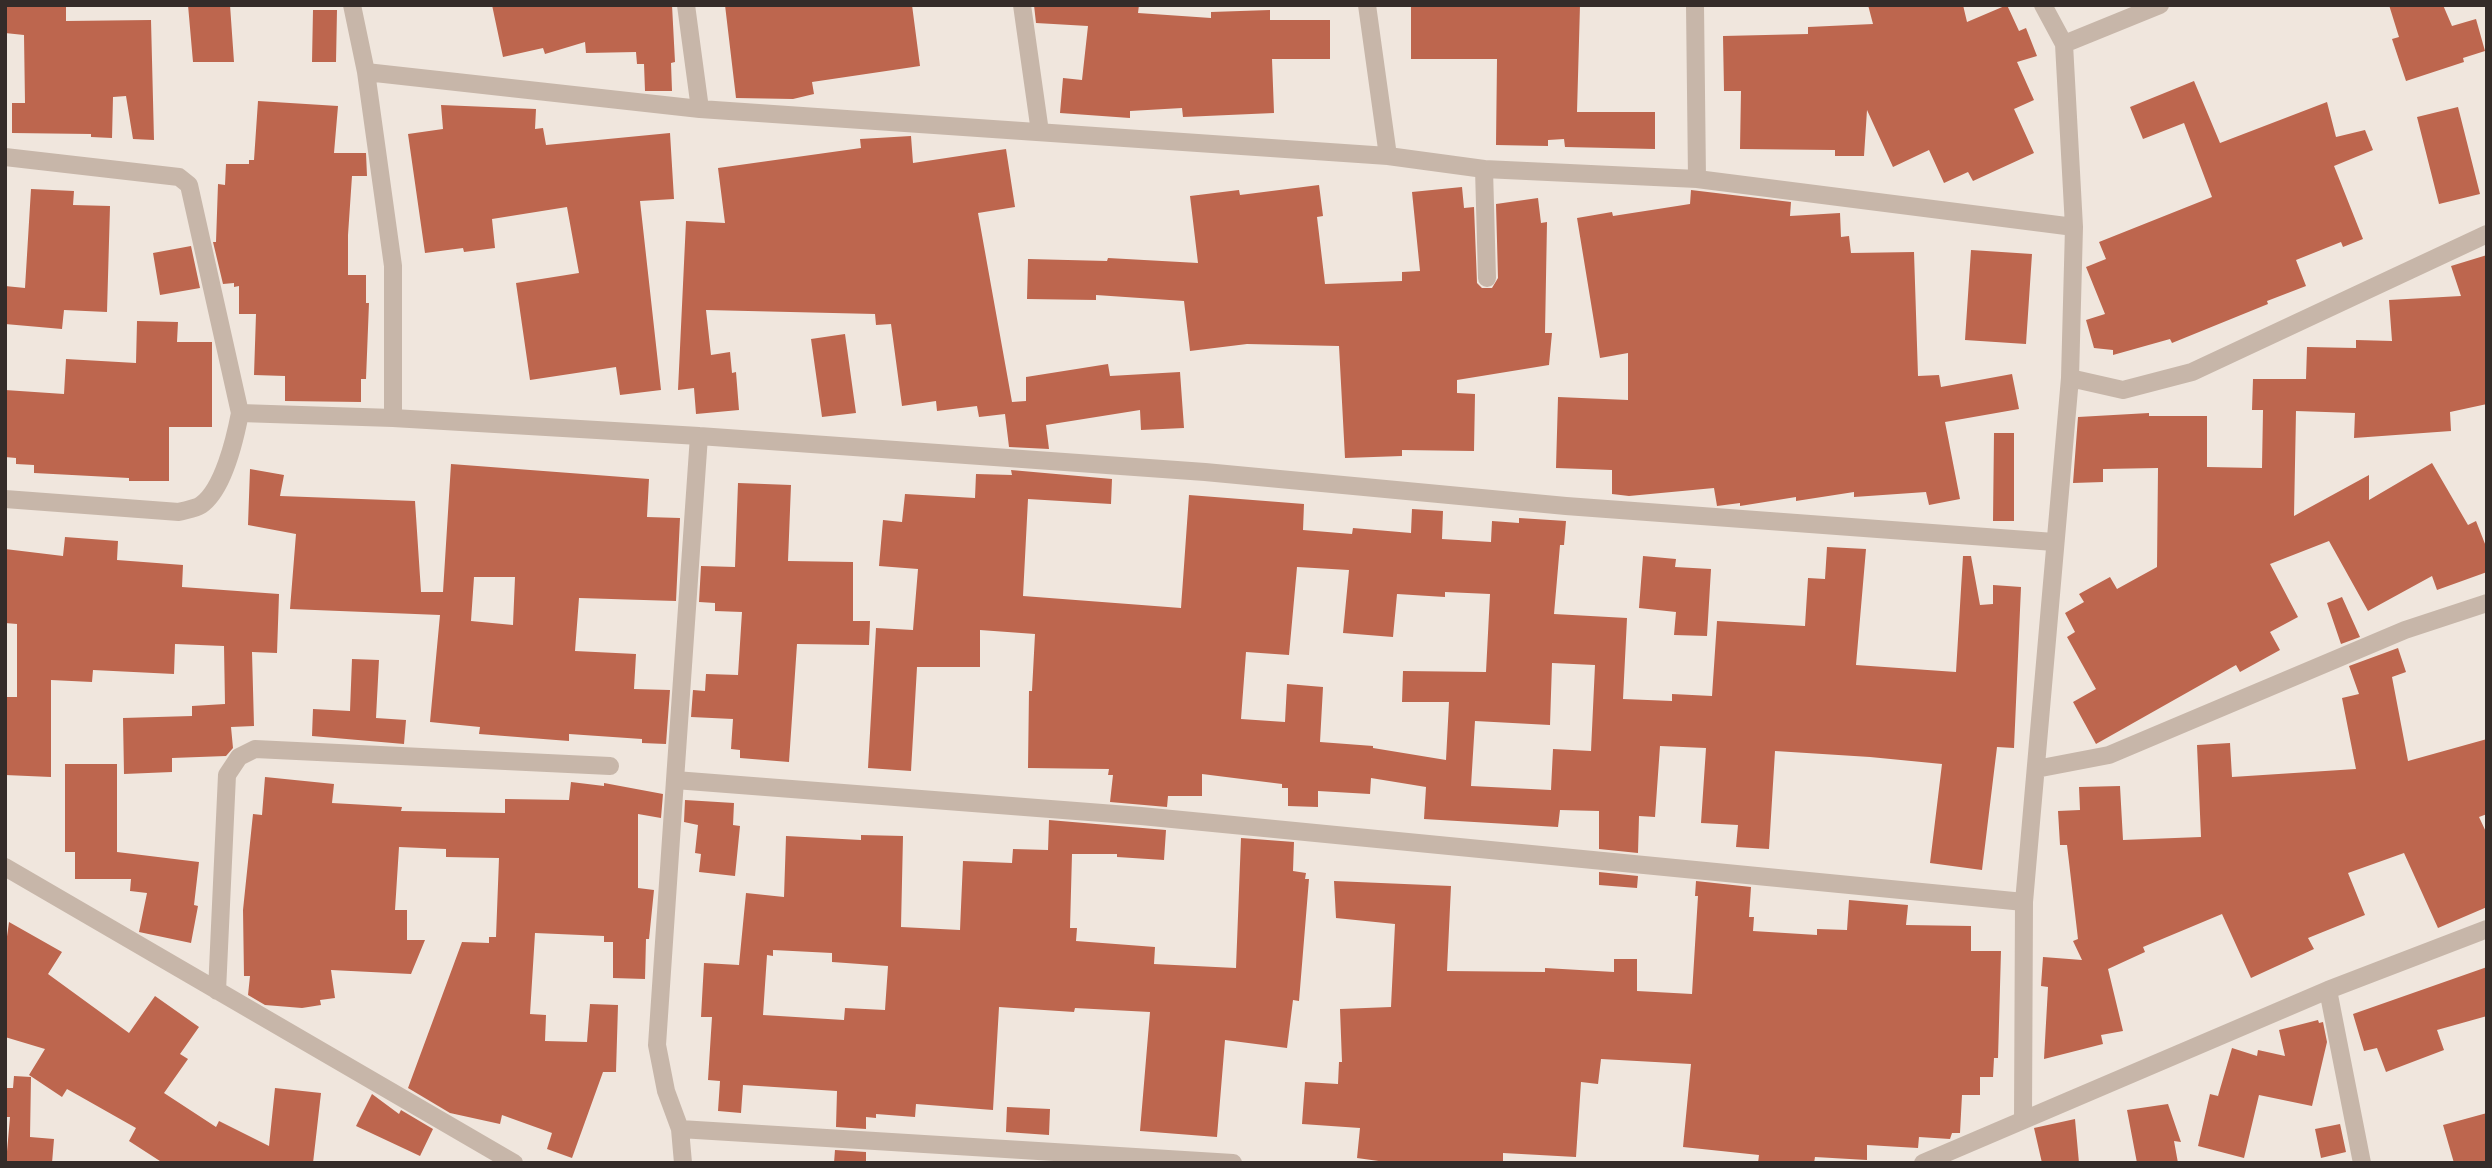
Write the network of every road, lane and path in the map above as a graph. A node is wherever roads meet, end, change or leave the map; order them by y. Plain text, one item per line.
1 (352, 5) edge
2 (686, 5) edge
3 (1022, 5) edge
4 (1367, 5) edge
5 (1695, 5) edge
6 (2043, 5) edge
7 (2160, 5) edge
8 (2064, 44) junction
9 (366, 72) junction
10 (700, 109) junction
11 (1040, 132) junction
12 (1388, 156) junction
13 (5, 157) edge
14 (1484, 169) junction
15 (1697, 179) junction
16 (2074, 227) junction
17 (2487, 234) edge
18 (1487, 278) dead end
19 (2070, 378) junction
20 (240, 413) junction
21 (393, 418) junction
22 (699, 436) junction
23 (5, 499) edge
24 (2054, 542) junction
25 (2487, 603) edge
26 (610, 766) dead end
27 (2036, 769) junction
28 (675, 780) junction
29 (5, 867) edge
30 (2024, 902) junction
31 (2487, 929) edge
32 (2328, 989) junction
33 (217, 991) junction
34 (2023, 1118) junction
35 (680, 1129) junction
36 (1049, 1157) edge
37 (514, 1163) edge
38 (683, 1163) edge
39 (1233, 1163) edge
40 (1923, 1163) edge
41 (2362, 1163) edge

1 - 9 street
2 - 10 street
3 - 11 street
4 - 12 street
5 - 15 street
6 - 8 street
7 - 8 street
8 - 16 street
9 - 10 street
9 - 21 street
10 - 11 street
11 - 12 street
12 - 14 street
13 - 20 street
14 - 15 street
14 - 18 street
15 - 16 street
16 - 19 street
17 - 19 street
19 - 24 street
20 - 21 street
20 - 23 street
21 - 22 street
22 - 24 street
22 - 28 street
24 - 27 street
25 - 27 street
26 - 33 street
27 - 30 street
28 - 30 street
28 - 35 street
29 - 33 street
30 - 34 street
31 - 32 street
32 - 34 street
32 - 41 street
33 - 37 street
34 - 40 street
35 - 36 street
35 - 38 street
36 - 39 street

